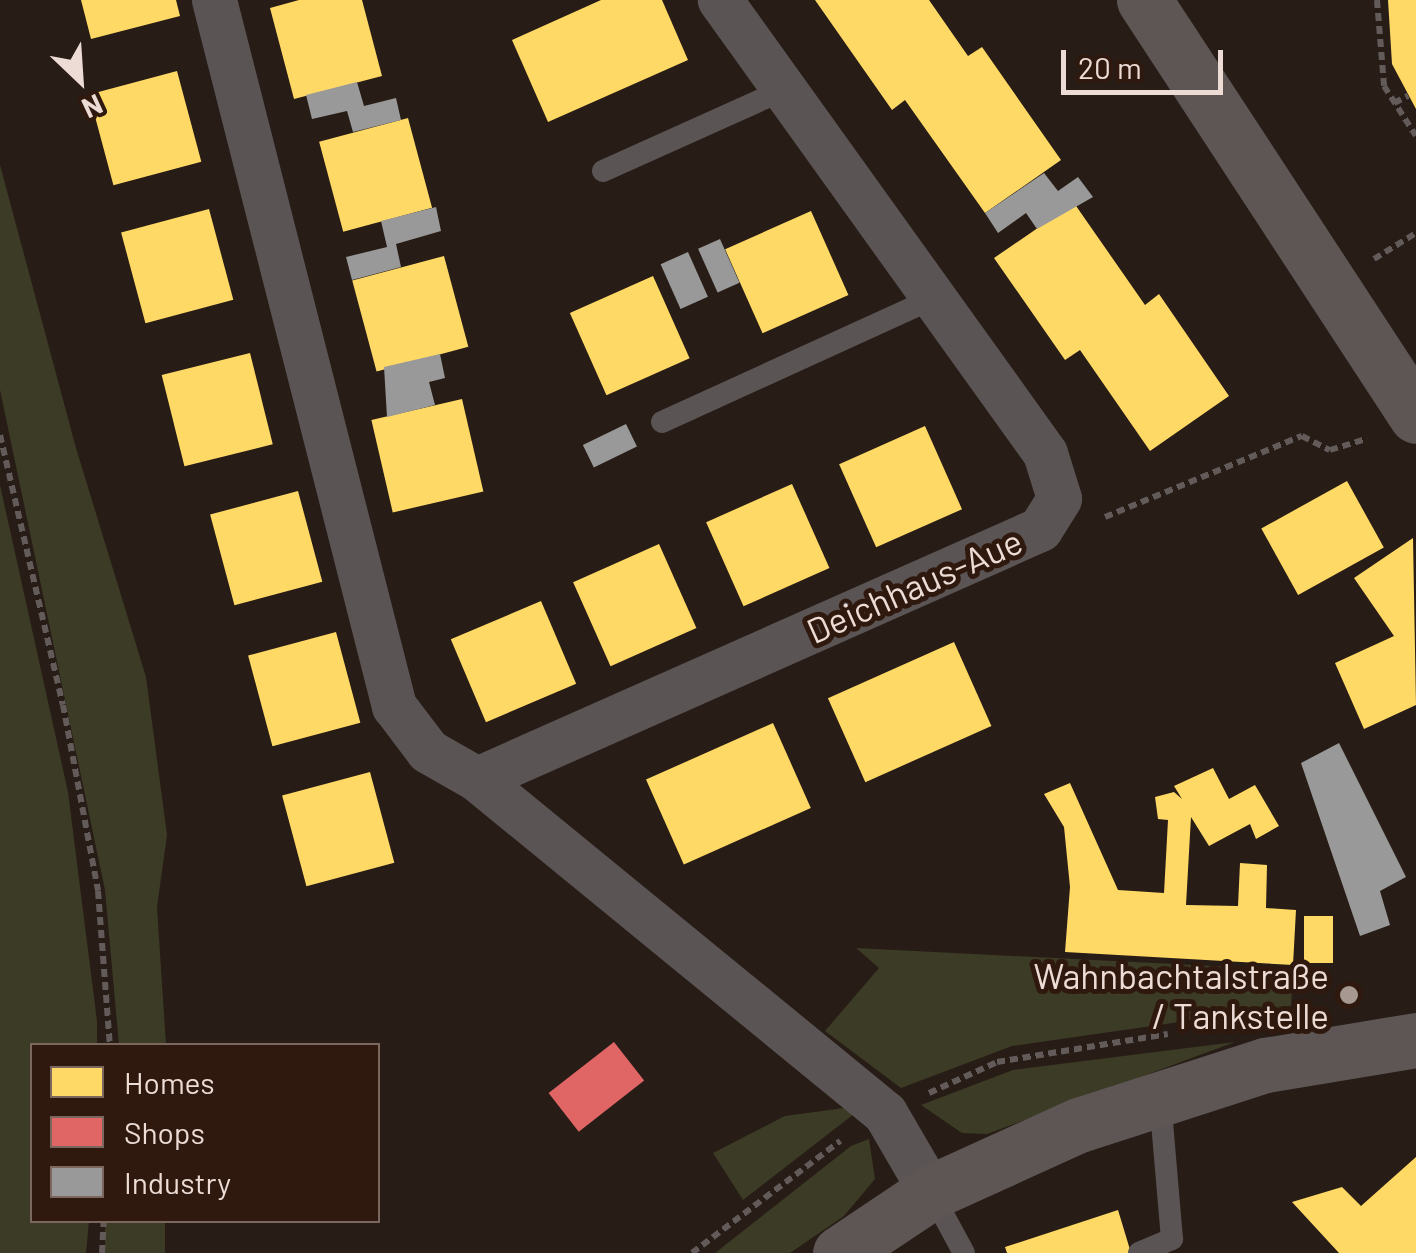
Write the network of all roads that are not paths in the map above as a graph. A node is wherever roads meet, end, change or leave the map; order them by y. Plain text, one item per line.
1 (214, 0) edge
2 (720, 0) edge
3 (1144, 0) edge
4 (784, 90) junction
5 (603, 172) dead end
6 (932, 299) junction
7 (662, 422) dead end
8 (1399, 425) edge
9 (476, 779) junction
10 (1416, 1040) edge
11 (1160, 1096) junction
12 (931, 1192) junction
13 (1173, 1246) edge
14 (840, 1253) edge
15 (964, 1253) edge
16 (1139, 1253) edge

1 - 9 street
2 - 4 street, Deichhaus-Aue
3 - 8 main road
4 - 5 lane
4 - 6 street, Deichhaus-Aue
6 - 7 lane
6 - 9 street, Deichhaus-Aue
9 - 12 street
10 - 11 main road
11 - 12 main road
11 - 13 lane
12 - 14 main road
12 - 15 lane
13 - 16 lane

